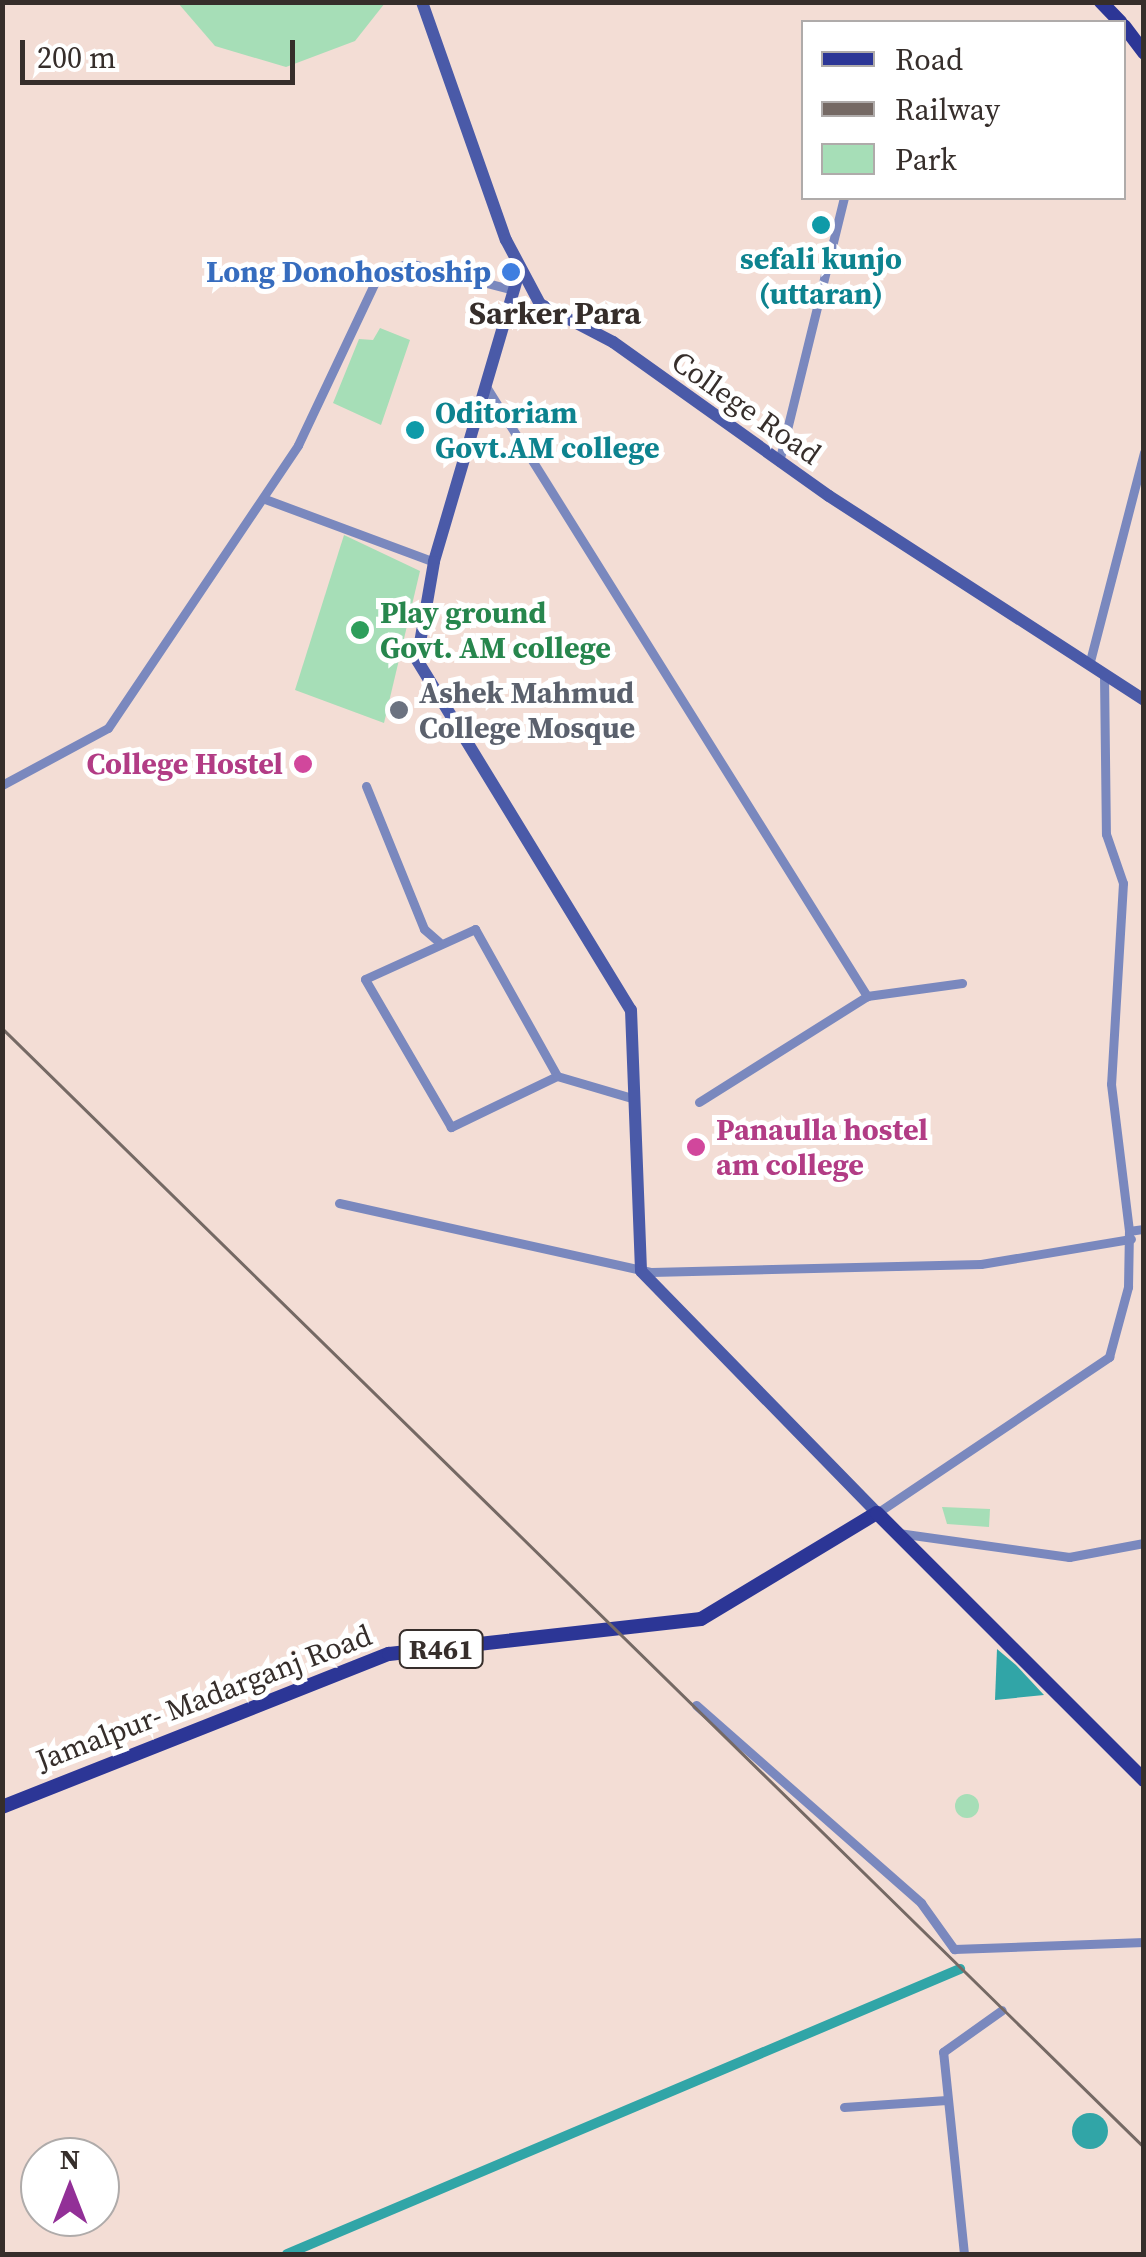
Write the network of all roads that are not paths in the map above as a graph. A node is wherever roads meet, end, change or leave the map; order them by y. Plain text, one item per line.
1 (422, 2) edge
2 (1126, 30) edge
3 (1144, 53) edge
4 (844, 200) edge
5 (520, 269) junction
6 (514, 290) junction
7 (485, 385) junction
8 (1144, 452) edge
9 (779, 462) junction
10 (265, 499) junction
11 (434, 562) junction
12 (1089, 665) junction
13 (1104, 675) junction
14 (1144, 700) edge
15 (2, 786) edge
16 (366, 786) dead end
17 (424, 929) junction
18 (439, 942) junction
19 (420, 950) junction
20 (962, 984) dead end
21 (867, 996) junction
22 (557, 1076) junction
23 (638, 1100) junction
24 (699, 1102) dead end
25 (339, 1203) dead end
26 (1144, 1229) edge
27 (1130, 1235) junction
28 (640, 1270) junction
29 (878, 1514) junction
30 (898, 1533) junction
31 (1144, 1542) edge
32 (696, 1704) dead end
33 (1144, 1780) edge
34 (2, 1807) edge
35 (1144, 1942) edge
36 (1002, 2010) dead end
37 (948, 2100) junction
38 (844, 2108) dead end
39 (964, 2254) edge

1 - 5 main road, College Road
2 - 3 main road
4 - 9 street
5 - 6 main road
5 - 9 main road, College Road
6 - 7 main road
6 - 10 street
7 - 11 main road
7 - 21 street
8 - 12 street
9 - 12 main road, College Road
10 - 11 street
10 - 15 street
11 - 23 main road
12 - 13 main road, College Road
13 - 14 main road, College Road
13 - 27 street
16 - 17 street
17 - 18 street
17 - 19 street
18 - 19 street
18 - 22 street
19 - 22 street
20 - 21 street
21 - 24 street
22 - 23 street
23 - 28 main road
25 - 28 street
26 - 27 street
27 - 28 street
27 - 29 street
28 - 29 main road
29 - 30 main road
29 - 34 main road, Jamalpur- Madarganj Road / R461
30 - 31 street
30 - 33 main road
32 - 35 street
36 - 37 street
37 - 38 street
37 - 39 street

